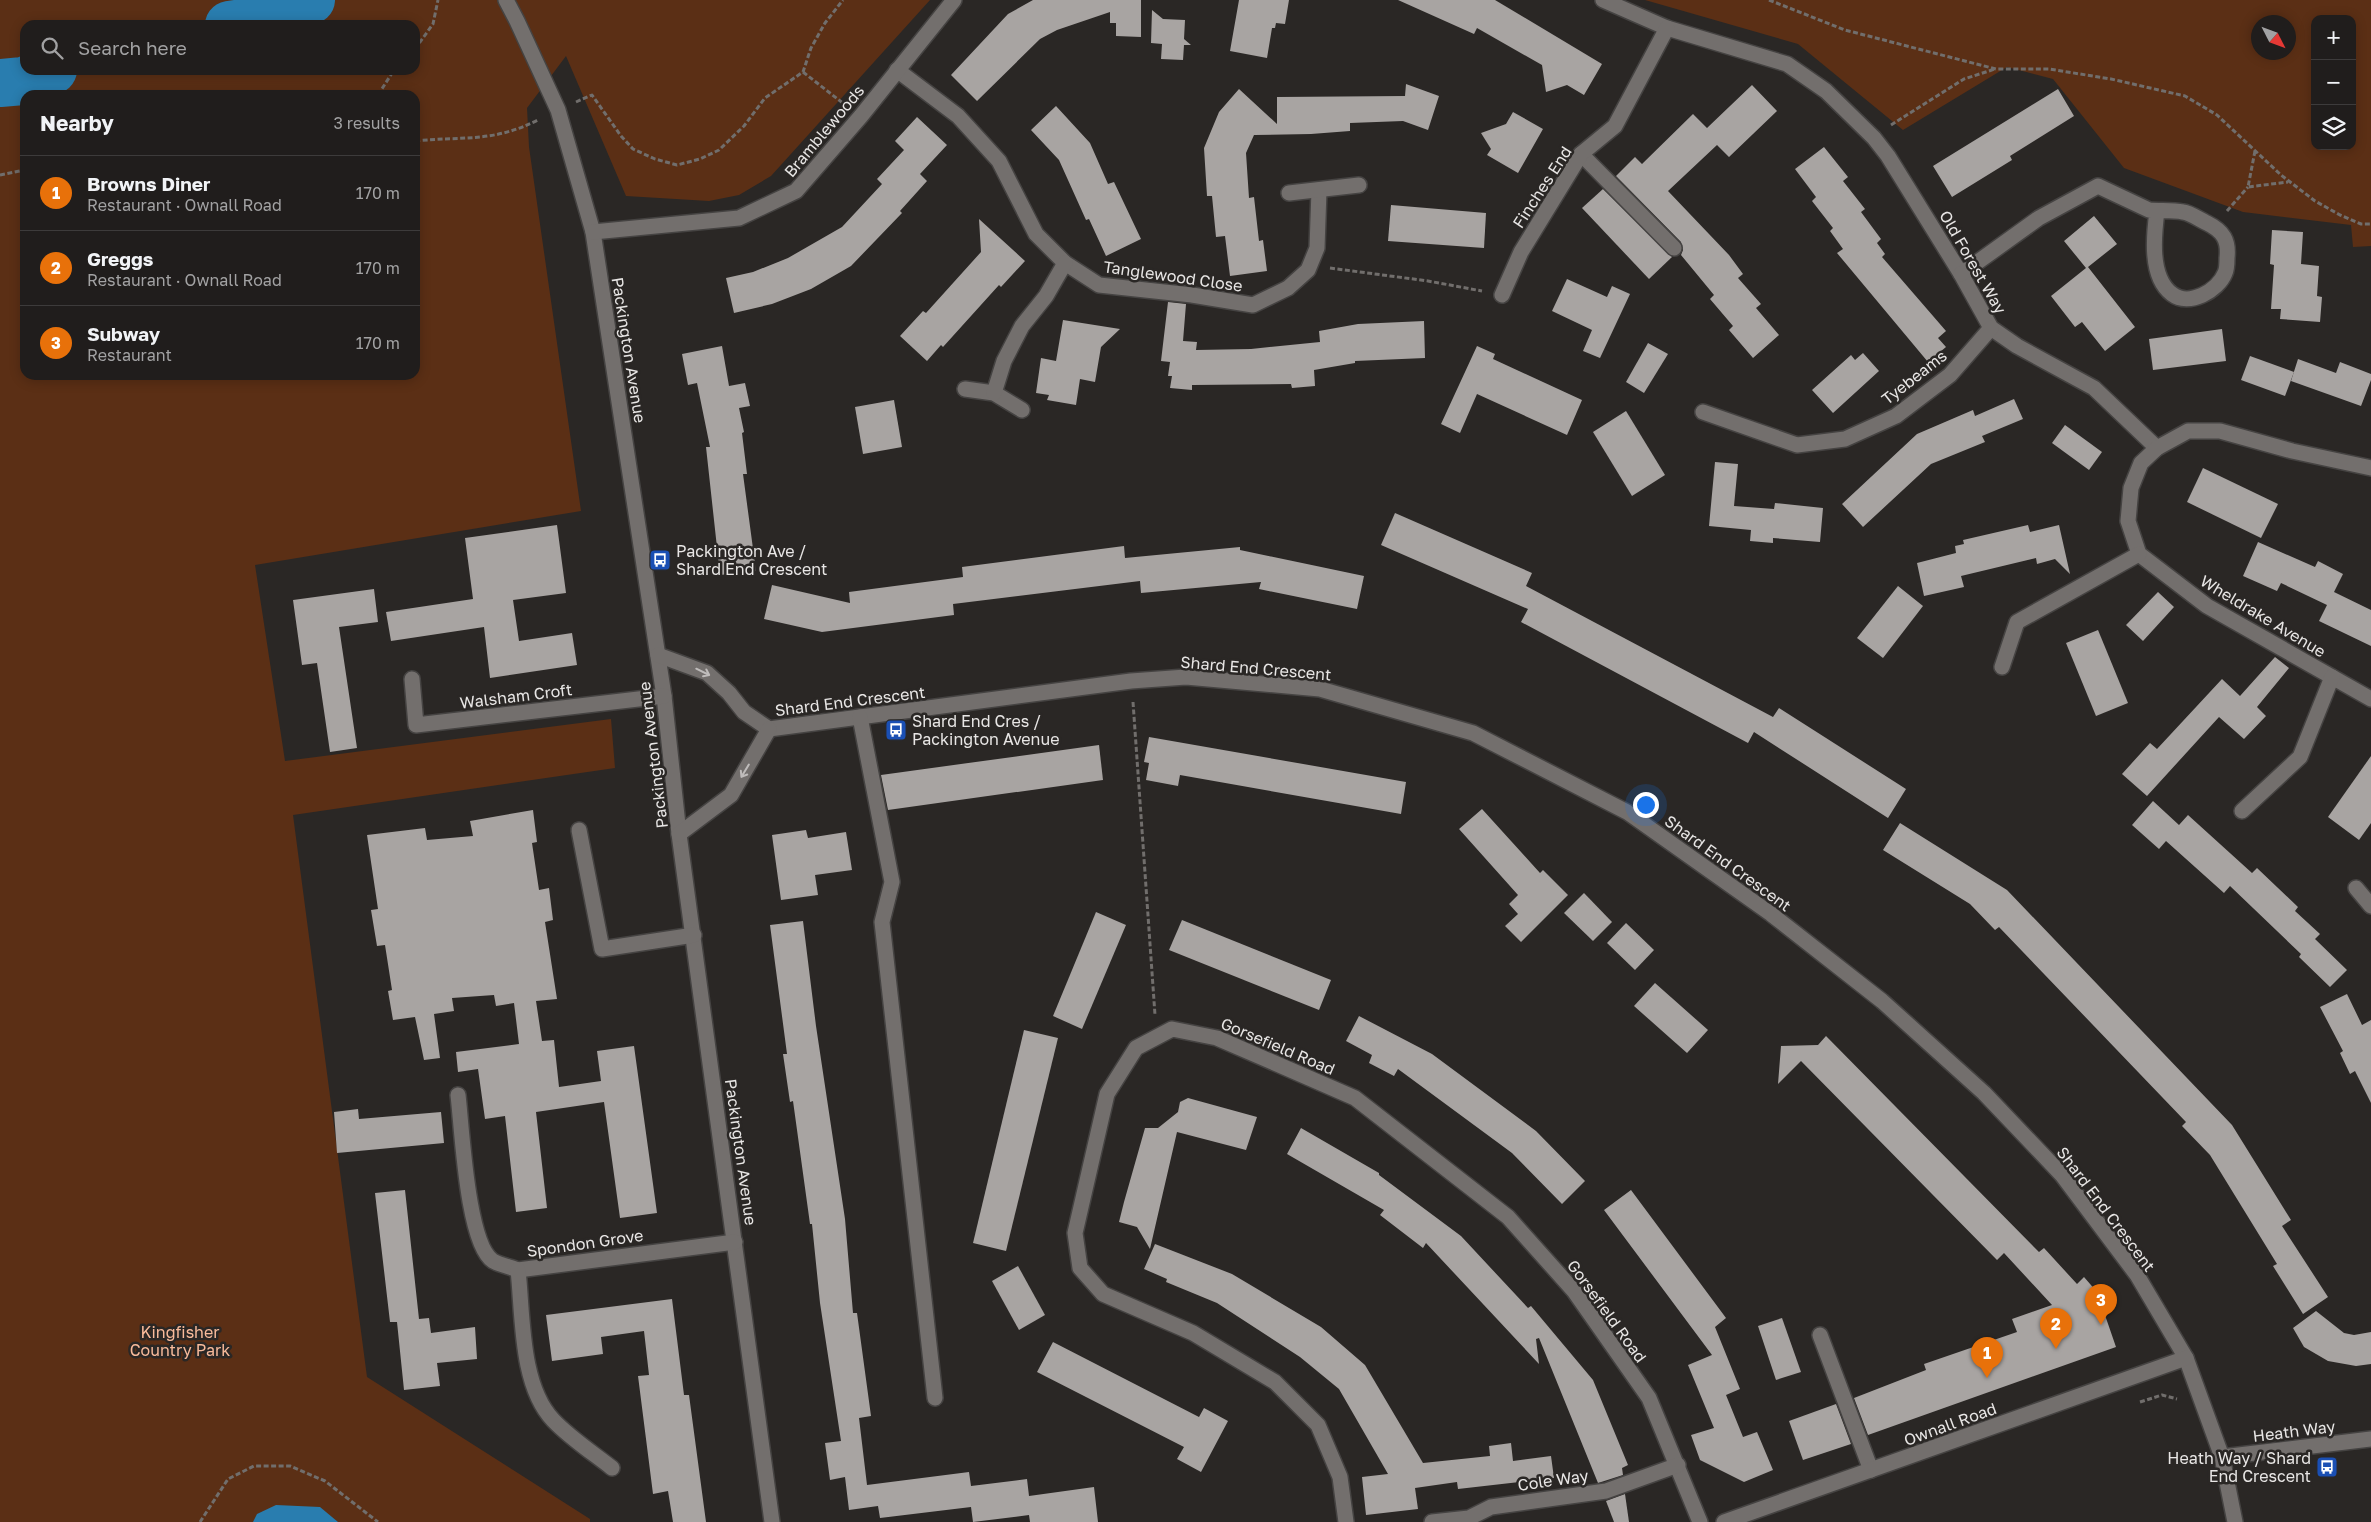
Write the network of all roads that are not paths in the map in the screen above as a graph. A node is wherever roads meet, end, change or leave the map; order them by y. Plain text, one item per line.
1 (506, 0) edge
2 (954, 0) edge
3 (1604, 0) edge
4 (1667, 28) junction
5 (897, 70) junction
6 (1582, 154) junction
7 (1359, 185) dead end
8 (1319, 190) junction
9 (1289, 192) dead end
10 (2157, 211) junction
11 (592, 232) junction
12 (1674, 248) dead end
13 (1065, 263) junction
14 (1961, 274) junction
15 (1502, 295) road end
16 (1991, 328) junction
17 (965, 389) dead end
18 (994, 393) junction
19 (1022, 410) dead end
20 (1703, 412) dead end
21 (2157, 448) junction
22 (2371, 468) edge
23 (2139, 554) junction
24 (658, 655) junction
25 (2002, 667) dead end
26 (2332, 677) junction
27 (412, 680) dead end
28 (664, 696) junction
29 (2371, 699) edge
30 (860, 717) junction
31 (769, 729) junction
32 (2242, 811) dead end
33 (580, 830) dead end
34 (680, 834) junction
35 (2356, 888) dead end
36 (2371, 906) edge
37 (694, 935) junction
38 (458, 1095) dead end
39 (735, 1242) junction
40 (518, 1270) junction
41 (1820, 1335) dead end
42 (2186, 1358) junction
43 (935, 1398) dead end
44 (2371, 1439) edge
45 (2222, 1457) junction
46 (1678, 1465) junction
47 (612, 1468) dead end
48 (1871, 1470) junction
49 (772, 1522) edge
50 (1346, 1522) edge
51 (1432, 1522) edge
52 (1700, 1522) edge
53 (1724, 1522) edge
54 (2235, 1522) edge

1 - 11 street, Packington Avenue
2 - 5 street, Bramblewoods
3 - 4 street, Old Forest Way
4 - 6 street, Finches End
4 - 14 street, Old Forest Way
5 - 11 street, Bramblewoods
5 - 13 street, Tanglewood Close
6 - 12 street
6 - 15 street, Finches End
7 - 8 street
8 - 9 street
8 - 13 street, Tanglewood Close
10 - 10 street
10 - 14 street
11 - 24 street, Packington Avenue
13 - 18 street
14 - 16 street, Old Forest Way
16 - 20 street, Tyebeams
16 - 21 street, Old Forest Way
17 - 18 street
18 - 19 street
21 - 22 street
21 - 23 street
23 - 25 street
23 - 26 street, Wheldrake Avenue
24 - 28 street, Packington Avenue
24 -> 31 street, Shard End Crescent
26 - 29 street, Wheldrake Avenue
26 - 32 street
27 - 28 street, Walsham Croft
28 - 34 street, Packington Avenue
30 - 31 street, Shard End Crescent
30 - 42 street, Shard End Crescent
30 - 43 street
31 -> 34 street, Shard End Crescent
33 - 37 street
34 - 37 street, Packington Avenue
35 - 36 street
37 - 39 street, Packington Avenue
38 - 40 street, Spondon Grove
39 - 40 street, Spondon Grove
39 - 49 street, Packington Avenue
40 - 47 street
41 - 48 street
42 - 45 street, Shard End Crescent
42 - 48 street, Ownall Road
44 - 45 street, Heath Way
45 - 54 street, Shard End Crescent
46 - 50 street, Gorsefield Road
46 - 51 street, Cole Way
46 - 52 street, Gorsefield Road
48 - 53 street, Ownall Road

